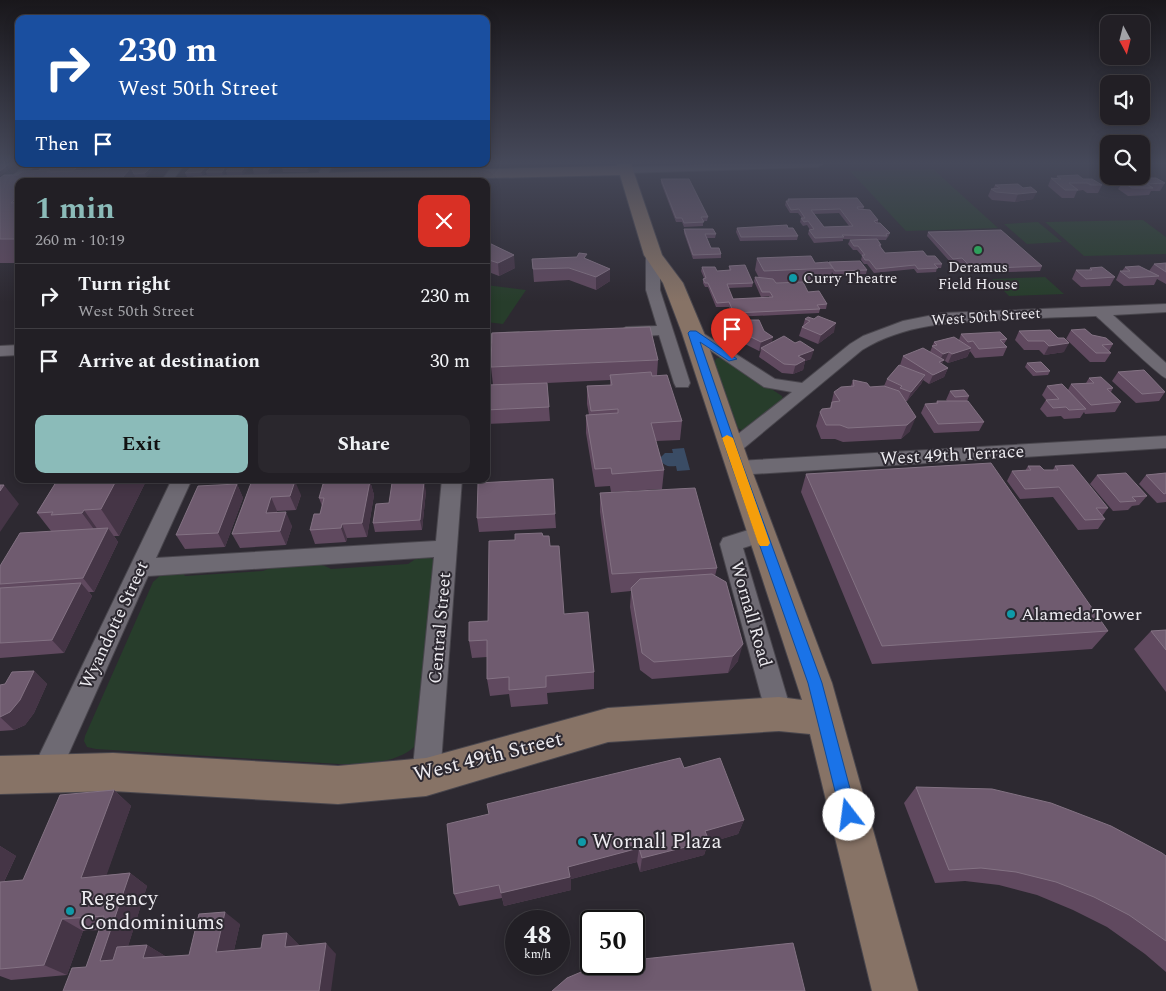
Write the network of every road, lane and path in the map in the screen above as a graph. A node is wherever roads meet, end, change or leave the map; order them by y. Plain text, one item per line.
1 (639, 210) edge
2 (653, 255) junction
3 (1166, 308) edge
4 (1100, 311) junction
5 (666, 330) junction
6 (616, 333) edge
7 (693, 333) junction
8 (536, 336) edge
9 (490, 339) edge
10 (15, 350) edge
11 (0, 351) edge
12 (1166, 373) edge
13 (682, 383) dead end
14 (806, 389) junction
15 (1166, 442) edge
16 (734, 458) junction
17 (180, 483) edge
18 (452, 483) edge
19 (761, 534) junction
20 (447, 548) junction
21 (141, 568) junction
22 (779, 714) junction
23 (824, 719) junction
24 (46, 772) junction
25 (0, 775) edge
26 (426, 776) junction
27 (895, 991) edge

1 - 2 street, Wornall Road
2 - 5 street, Wornall Road
2 - 7 street, Wornall Road
3 - 4 street, West 50th Street
4 - 12 street
4 - 14 street, West 50th Street
5 - 6 street
5 - 13 street, Wornall Road
7 - 14 street
7 - 16 street, Wornall Road
8 - 9 street
10 - 11 street
14 - 16 street, West 50th Street
15 - 16 street, West 49th Terrace
16 - 19 street, Wornall Road
17 - 21 street, Wyandotte Street
18 - 20 street, Central Street
19 - 22 street, Wornall Road
19 - 23 street, Wornall Road
20 - 21 street
20 - 26 street, Central Street
21 - 24 street, Wyandotte Street
22 - 23 street, West 49th Street
22 - 26 street, West 49th Street
23 - 27 street, Wornall Road
24 - 25 street, West 49th Street
24 - 26 street, West 49th Street

